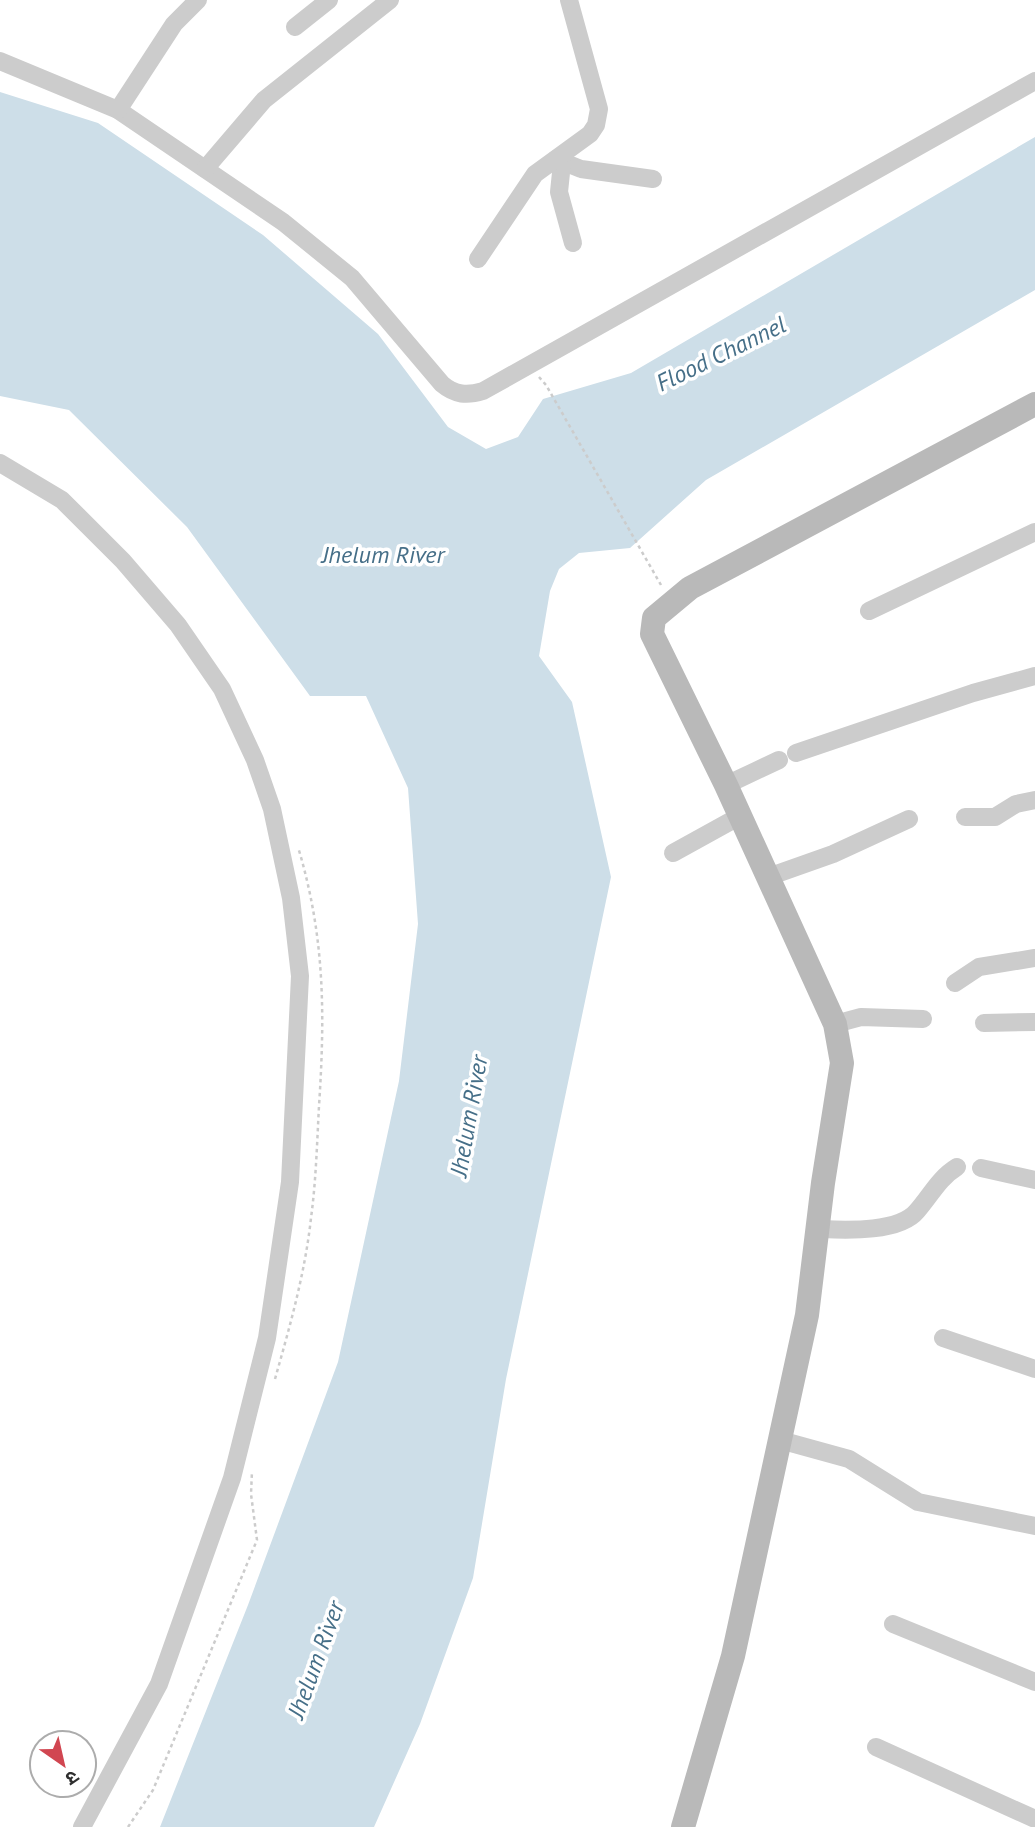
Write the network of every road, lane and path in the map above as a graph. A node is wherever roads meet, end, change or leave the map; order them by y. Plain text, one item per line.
1 (198, 0) edge
2 (329, 0) edge
3 (390, 0) edge
4 (569, 0) edge
5 (295, 27) dead end
6 (0, 61) edge
7 (1035, 81) edge
8 (118, 110) junction
9 (559, 161) junction
10 (205, 169) junction
11 (653, 178) dead end
12 (573, 243) dead end
13 (478, 259) dead end
14 (546, 385) dead end
15 (1035, 404) edge
16 (0, 463) edge
17 (1035, 532) edge
18 (658, 579) dead end
19 (869, 611) dead end
20 (1035, 676) edge
21 (796, 753) dead end
22 (779, 760) dead end
23 (726, 785) junction
24 (1035, 800) edge
25 (740, 816) junction
26 (965, 817) dead end
27 (909, 819) dead end
28 (298, 846) dead end
29 (673, 853) dead end
30 (768, 877) junction
31 (1035, 958) edge
32 (955, 983) dead end
33 (923, 1019) dead end
34 (1035, 1022) edge
35 (984, 1023) dead end
36 (835, 1024) junction
37 (957, 1167) dead end
38 (981, 1168) dead end
39 (1035, 1180) edge
40 (819, 1229) junction
41 (943, 1338) dead end
42 (1035, 1369) edge
43 (273, 1386) dead end
44 (780, 1440) junction
45 (253, 1465) dead end
46 (1035, 1527) edge
47 (893, 1624) dead end
48 (1035, 1682) edge
49 (876, 1747) dead end
50 (1035, 1819) edge
51 (82, 1827) edge
52 (128, 1827) edge
53 (683, 1827) edge

1 - 8 street
2 - 5 street
3 - 10 street
4 - 9 street
6 - 8 street
7 - 10 street
8 - 10 street
9 - 11 street
9 - 12 street
9 - 13 street
14 - 18 path
15 - 23 main road
16 - 51 street
17 - 19 street
20 - 21 street
22 - 23 street
23 - 25 main road
24 - 26 street
25 - 29 street
25 - 30 main road
27 - 30 street
28 - 43 path
30 - 36 main road
31 - 32 street
33 - 36 street
34 - 35 street
36 - 40 main road
37 - 40 street
38 - 39 street
40 - 44 main road
41 - 42 street
44 - 46 street
44 - 53 main road
45 - 52 path
47 - 48 street
49 - 50 street

